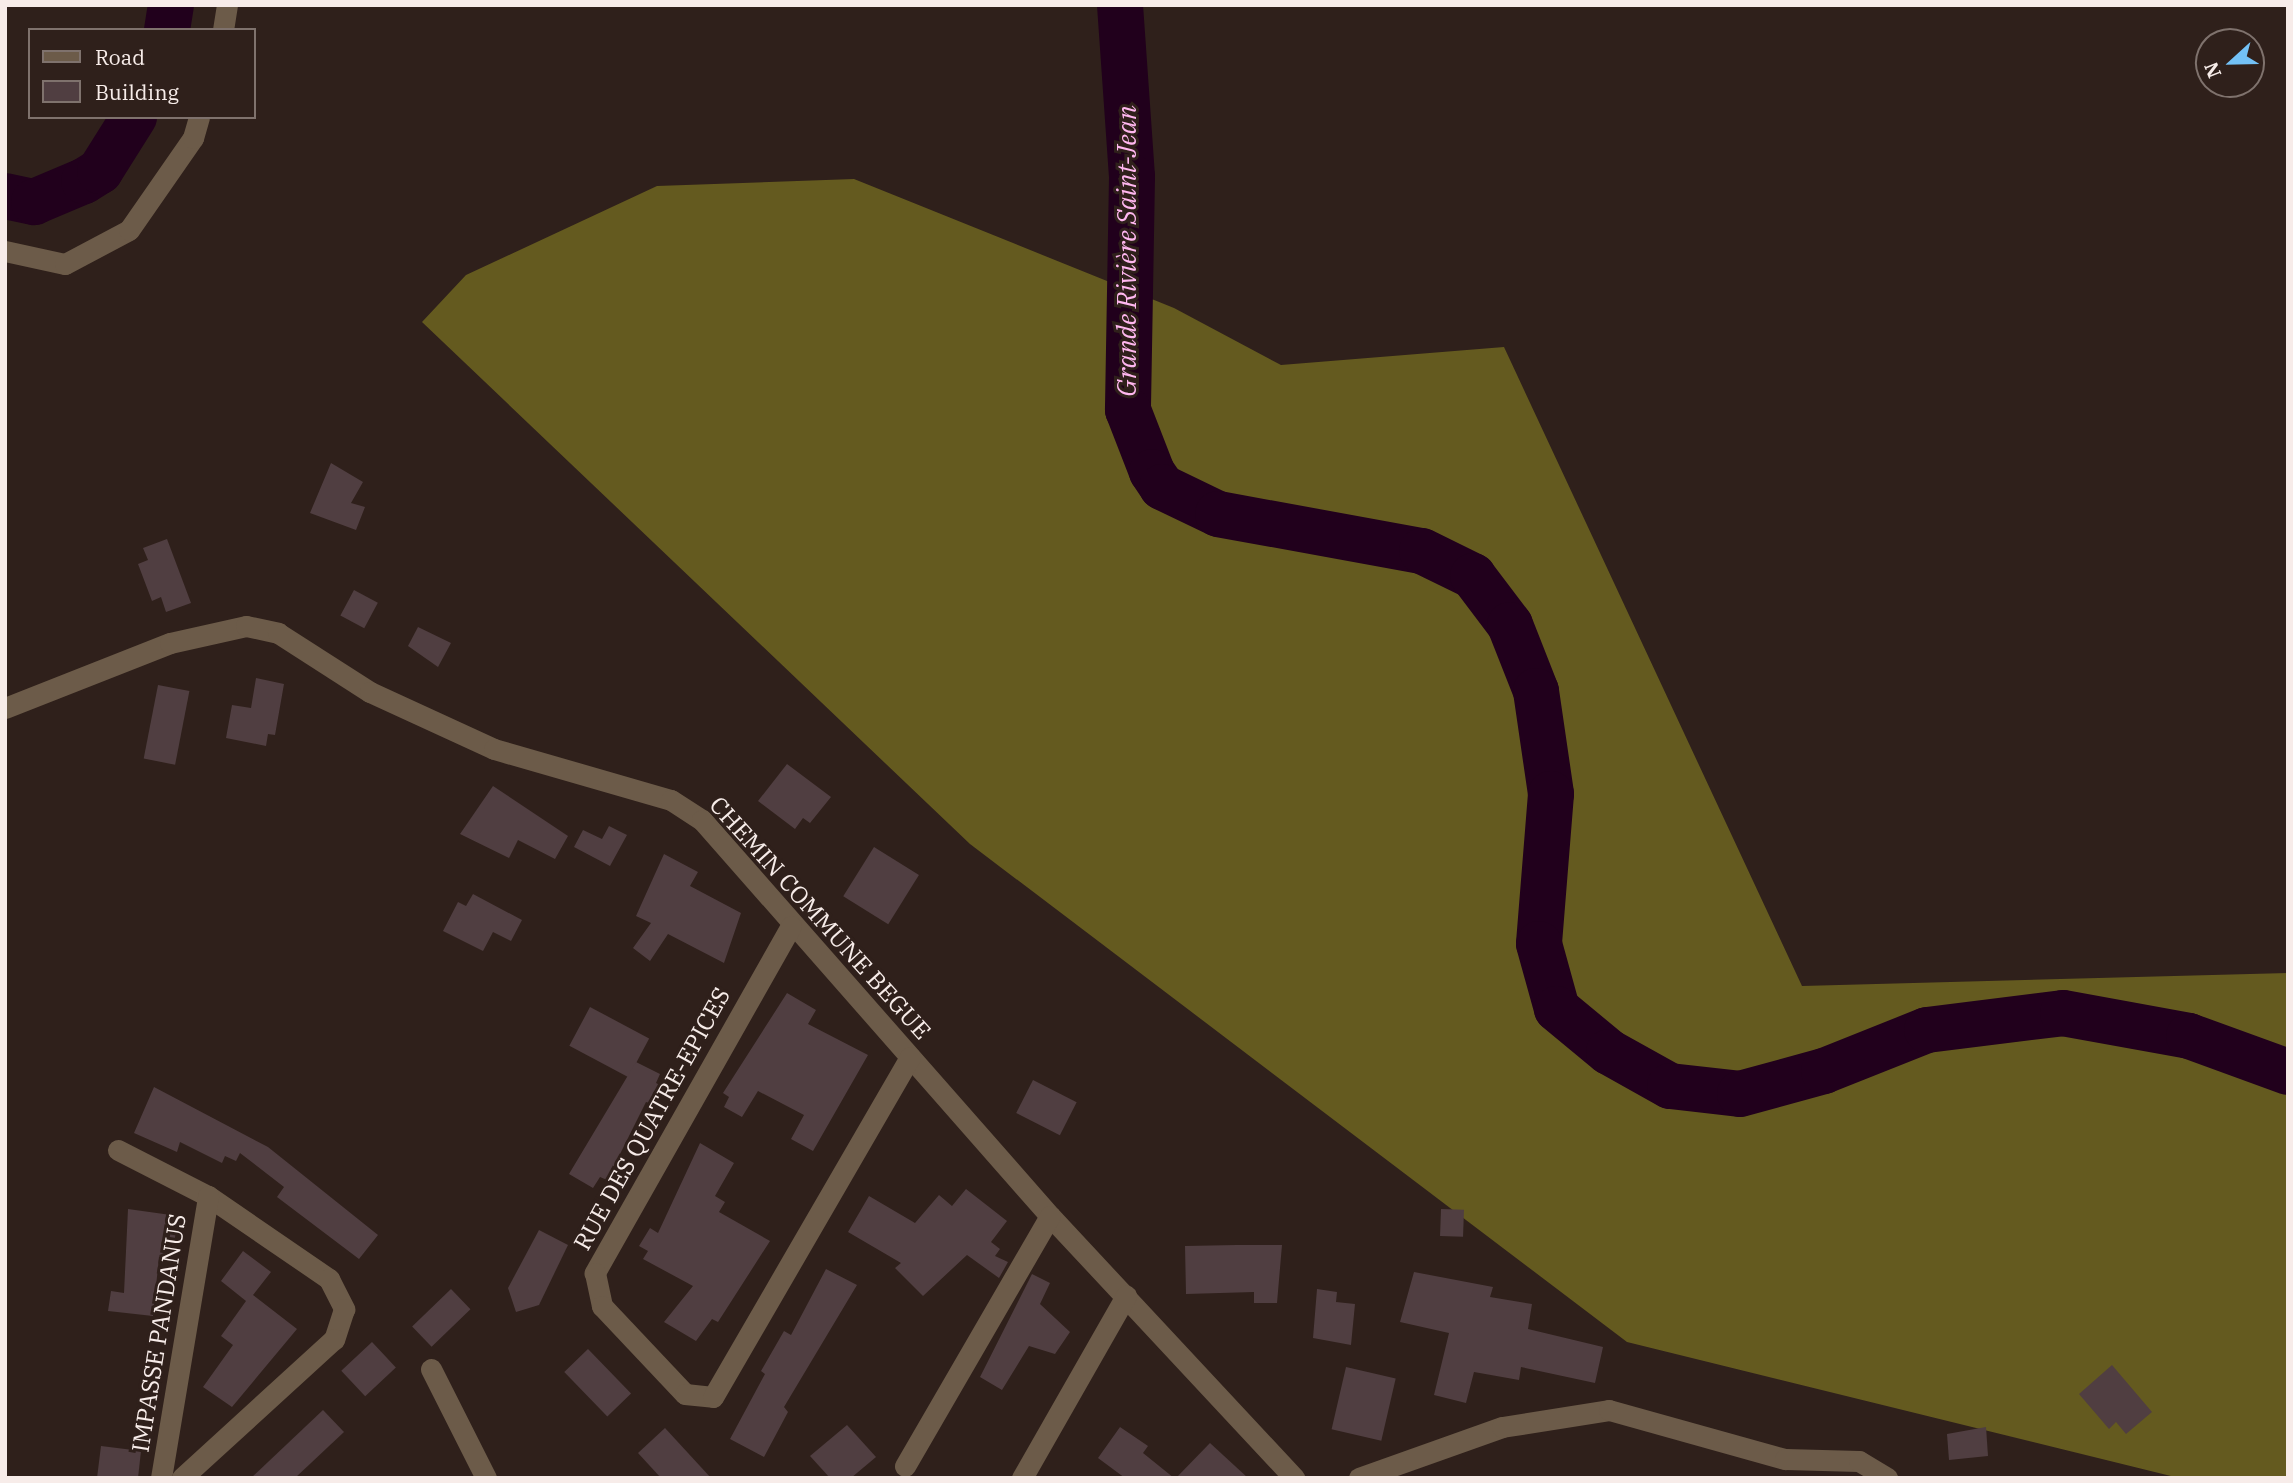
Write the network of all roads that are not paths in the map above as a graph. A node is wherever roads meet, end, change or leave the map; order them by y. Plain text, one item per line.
1 (227, 5) edge
2 (223, 28) edge
3 (198, 119) edge
4 (5, 251) edge
5 (5, 708) edge
6 (791, 926) junction
7 (910, 1057) junction
8 (118, 1150) dead end
9 (208, 1196) junction
10 (1050, 1216) junction
11 (1126, 1296) junction
12 (432, 1370) dead end
13 (905, 1466) dead end
14 (162, 1478) edge
15 (182, 1478) edge
16 (486, 1478) edge
17 (1022, 1478) edge
18 (1294, 1478) edge
19 (1359, 1478) edge
20 (1887, 1478) edge

1 - 2 street
3 - 4 street
5 - 6 street, CHEMIN COMMUNE BEGUE
6 - 7 street, CHEMIN COMMUNE BEGUE
6 - 7 street, RUE DES QUATRE-EPICES
7 - 10 street, CHEMIN COMMUNE BEGUE
8 - 9 street, IMPASSE PANDANUS
9 - 14 street, IMPASSE PANDANUS
9 - 15 street, IMPASSE PANDANUS
10 - 11 street, CHEMIN COMMUNE BEGUE
10 - 13 street
11 - 17 street
11 - 18 street, CHEMIN COMMUNE BEGUE
12 - 16 street
19 - 20 street

